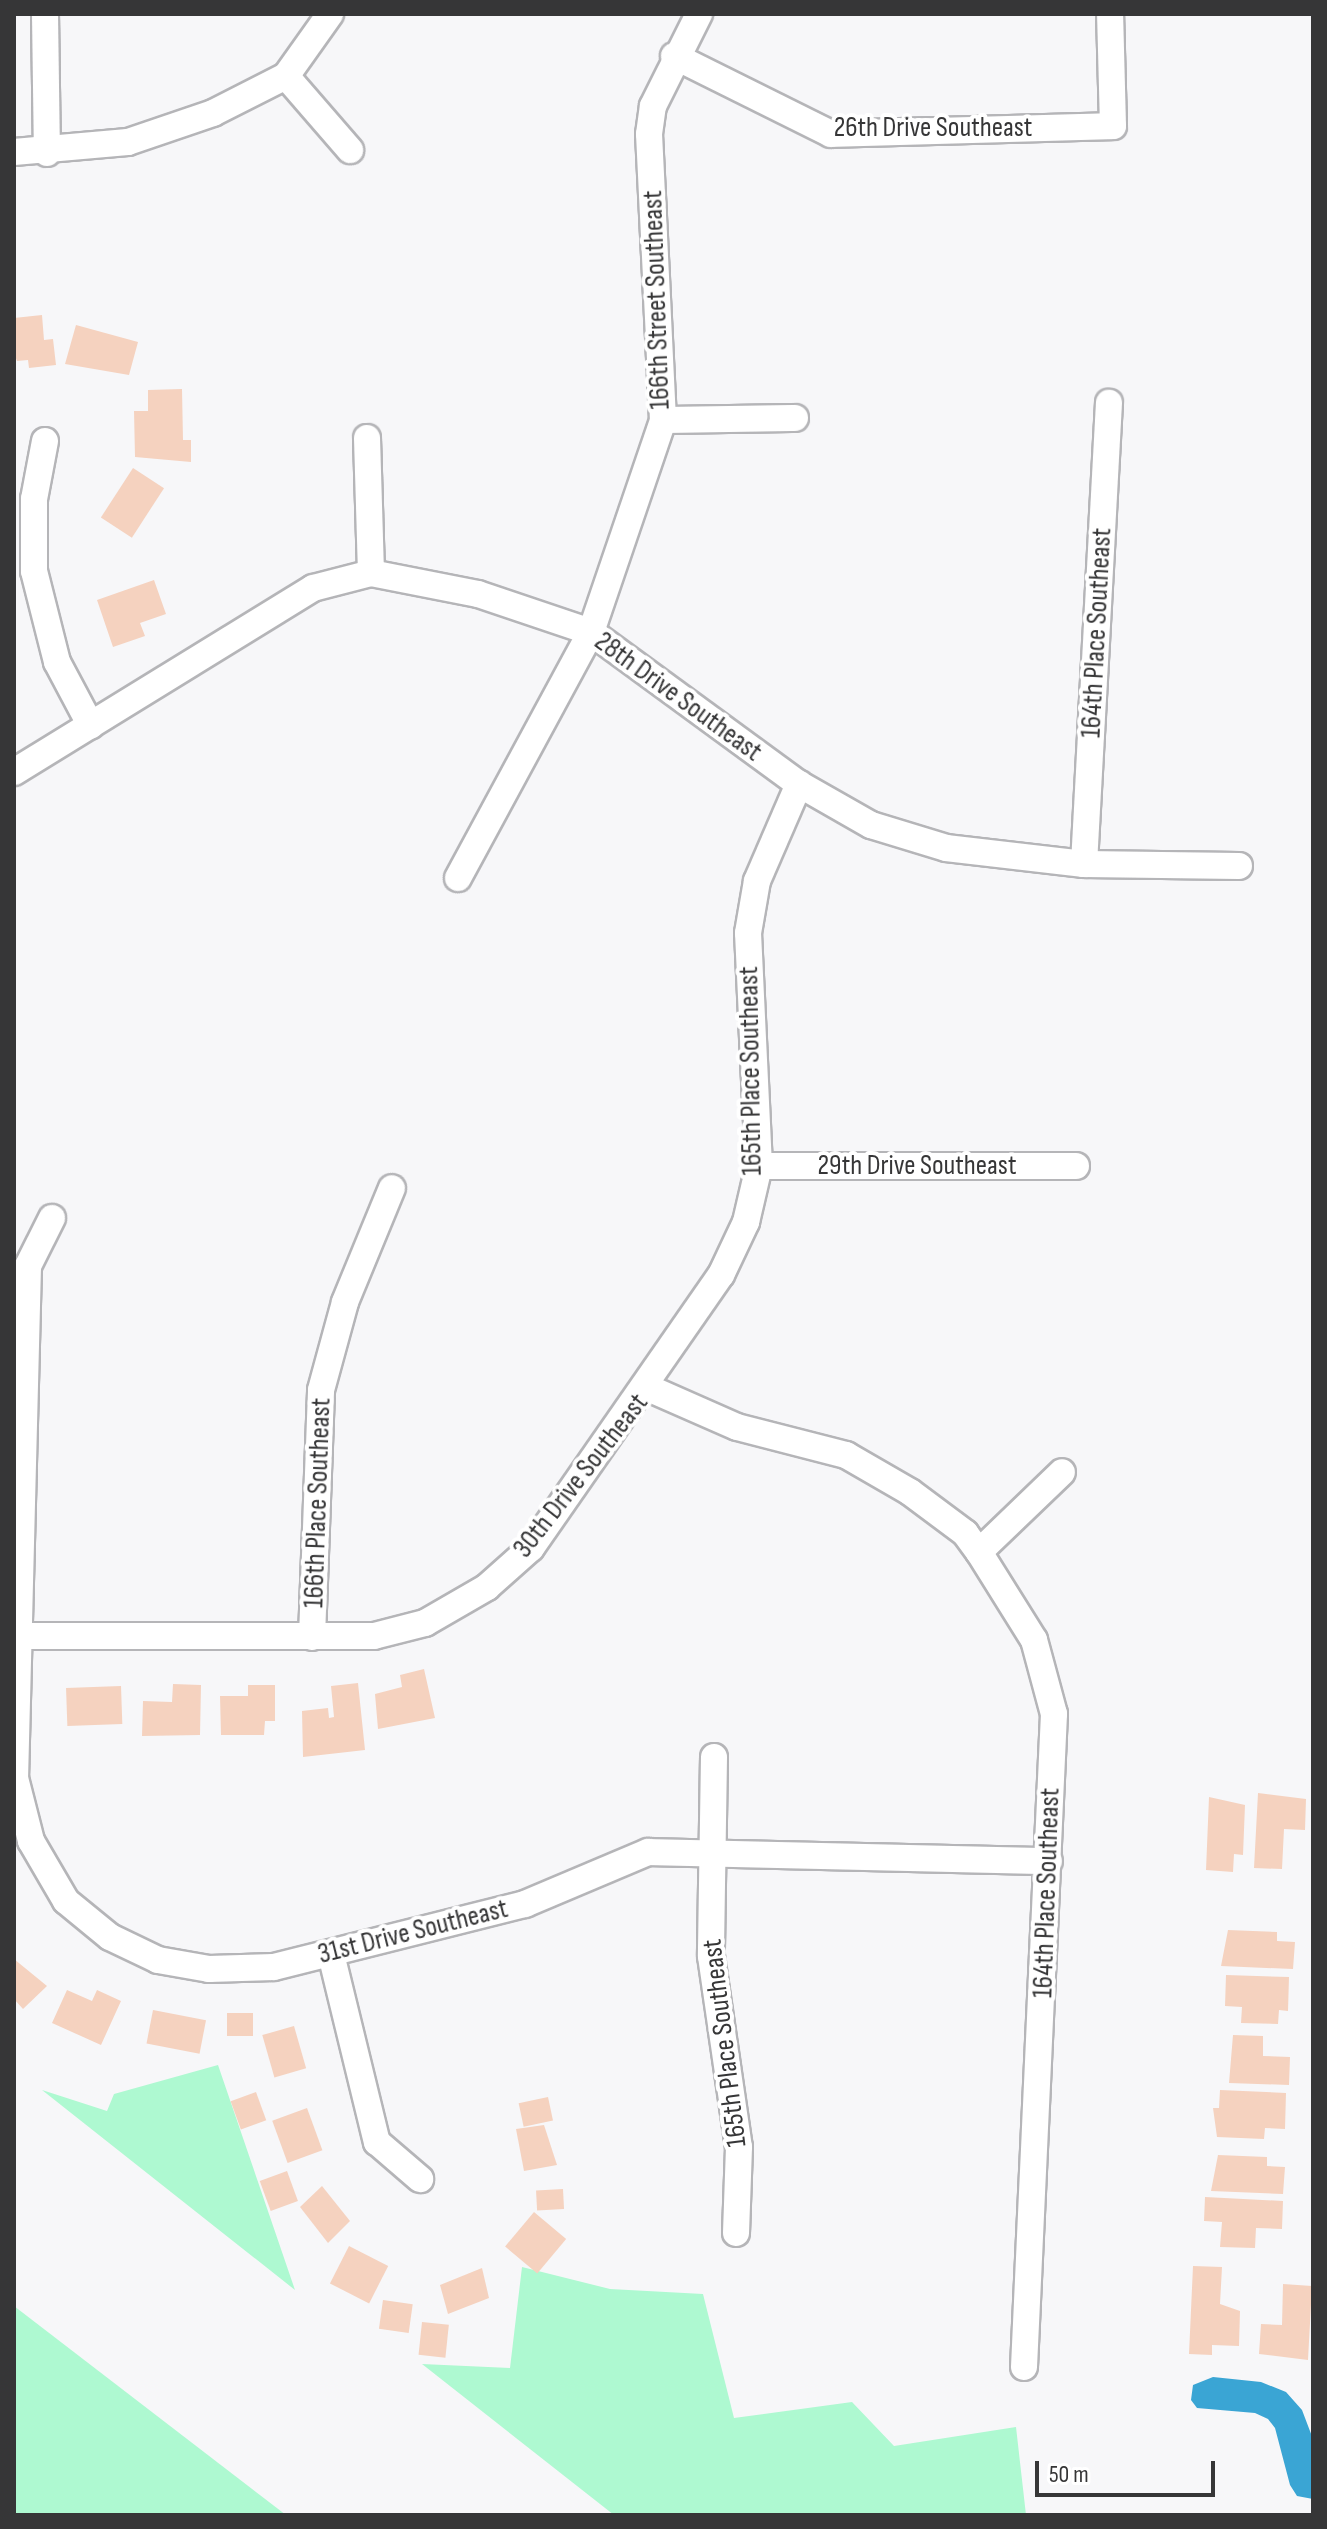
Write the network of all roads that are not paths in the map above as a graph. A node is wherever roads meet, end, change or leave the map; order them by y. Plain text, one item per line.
1 (45, 14) edge
2 (330, 14) edge
3 (699, 14) edge
4 (1110, 14) edge
5 (674, 56) junction
6 (286, 76) junction
7 (350, 150) dead end
8 (14, 152) edge
9 (47, 153) junction
10 (1109, 403) dead end
11 (795, 418) dead end
12 (663, 420) junction
13 (367, 438) dead end
14 (45, 441) dead end
15 (371, 573) junction
16 (591, 632) junction
17 (91, 726) junction
18 (14, 772) edge
19 (799, 784) junction
20 (1084, 864) junction
21 (1239, 866) dead end
22 (458, 878) dead end
23 (759, 1166) junction
24 (1076, 1166) dead end
25 (392, 1188) dead end
26 (52, 1218) dead end
27 (646, 1387) junction
28 (1062, 1472) dead end
29 (979, 1552) junction
30 (17, 1636) edge
31 (312, 1637) junction
32 (714, 1757) dead end
33 (712, 1853) junction
34 (1049, 1861) junction
35 (331, 1954) junction
36 (420, 2179) dead end
37 (736, 2233) dead end
38 (1024, 2367) dead end

1 - 9 street
2 - 6 street
3 - 5 street
4 - 5 street, 26th Drive Southeast
5 - 12 street, 166th Street Southeast
6 - 7 street
6 - 9 street
8 - 9 street
10 - 20 street, 164th Place Southeast
11 - 12 street
12 - 16 street, 166th Street Southeast
13 - 15 street
14 - 17 street
15 - 16 street, 28th Drive Southeast
15 - 17 street, 28th Drive Southeast
16 - 19 street, 28th Drive Southeast
16 - 22 street
17 - 18 street, 28th Drive Southeast
19 - 20 street, 28th Drive Southeast
19 - 23 street, 165th Place Southeast
20 - 21 street, 28th Drive Southeast
23 - 24 street, 29th Drive Southeast
23 - 27 street, 165th Place Southeast
25 - 31 street, 166th Place Southeast
26 - 30 street, 31st Drive Southeast
27 - 29 street, 30th Drive Southeast
27 - 31 street, 30th Drive Southeast
28 - 29 street
29 - 34 street, 164th Place Southeast
30 - 31 street, 30th Drive Southeast
30 - 35 street, 31st Drive Southeast
32 - 33 street
33 - 34 street, 31st Drive Southeast
33 - 35 street, 31st Drive Southeast
33 - 37 street, 165th Place Southeast
34 - 38 street, 164th Place Southeast
35 - 36 street

